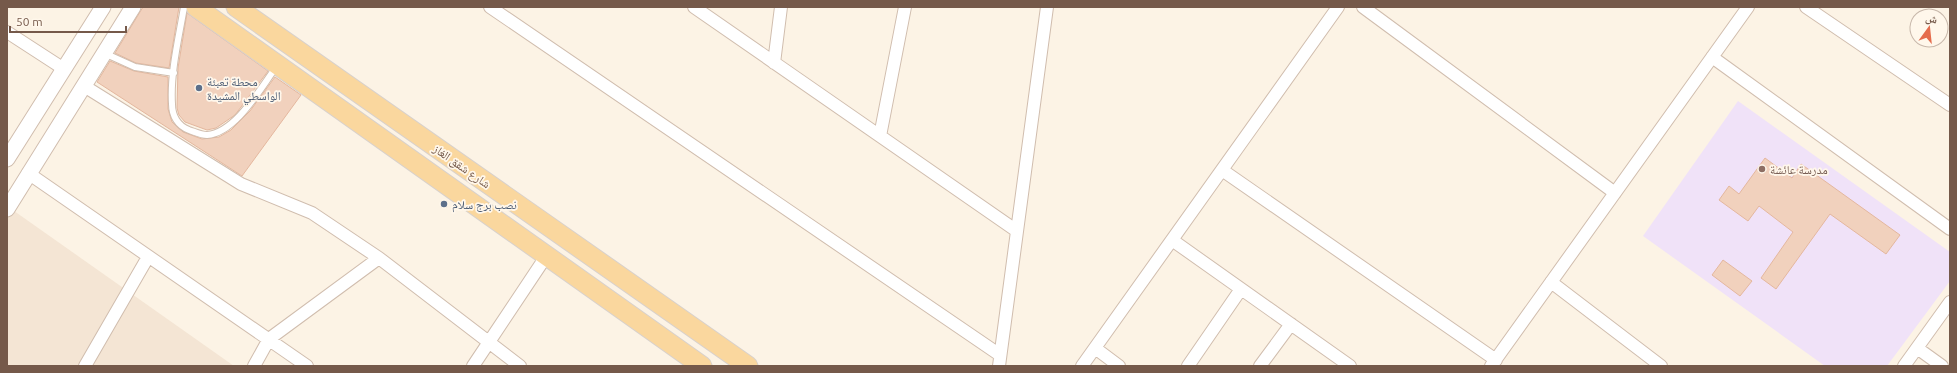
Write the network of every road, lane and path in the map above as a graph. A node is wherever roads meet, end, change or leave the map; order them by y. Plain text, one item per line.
1 (103, 7) edge
2 (133, 7) edge
3 (184, 7) edge
4 (196, 7) edge
5 (236, 7) edge
6 (490, 7) edge
7 (694, 7) edge
8 (781, 7) edge
9 (905, 7) edge
10 (1047, 7) edge
11 (1338, 7) edge
12 (1363, 7) edge
13 (1748, 7) edge
14 (1806, 7) edge
15 (7, 32) edge
16 (104, 53) junction
17 (1712, 57) junction
18 (774, 63) junction
19 (278, 64) junction
20 (64, 69) junction
21 (174, 73) junction
22 (84, 86) junction
23 (1950, 105) edge
24 (880, 136) junction
25 (7, 159) edge
26 (1222, 170) junction
27 (28, 173) junction
28 (1615, 193) junction
29 (7, 209) edge
30 (1950, 229) edge
31 (1017, 231) junction
32 (1172, 240) junction
33 (547, 255) junction
34 (148, 257) junction
35 (379, 258) junction
36 (1552, 282) junction
37 (1241, 289) junction
38 (1950, 302) edge
39 (688, 324) junction
40 (1291, 324) junction
41 (269, 340) junction
42 (488, 342) junction
43 (672, 345) junction
44 (1095, 348) junction
45 (1917, 348) junction
46 (1000, 360) edge
47 (1493, 363) edge
48 (1343, 364) edge
49 (86, 366) edge
50 (254, 366) edge
51 (307, 366) edge
52 (473, 366) edge
53 (520, 366) edge
54 (702, 366) edge
55 (748, 366) edge
56 (1082, 366) edge
57 (1120, 366) edge
58 (1188, 366) edge
59 (1260, 366) edge
60 (1661, 366) edge
61 (1904, 366) edge
62 (1942, 366) edge

1 - 20 street
2 - 16 street
3 - 21 lane
4 - 19 main road, شارع شقق الغاز
5 - 39 main road, شارع شقق الغاز
6 - 46 street
7 - 18 street
8 - 18 street
9 - 24 street
10 - 31 street
11 - 26 street
12 - 28 street
13 - 17 street
14 - 23 street
15 - 20 street
16 - 21 lane
16 - 22 street
17 - 28 street
17 - 30 street
18 - 24 street
19 - 21 lane
19 - 33 main road, شارع شقق الغاز
20 - 25 street
22 - 27 street
22 - 35 street
24 - 31 street
26 - 32 street
26 - 47 street
27 - 29 street
27 - 34 street
28 - 36 street
31 - 46 street
32 - 37 street
32 - 44 street
33 - 42 street
33 - 43 main road, شارع شقق الغاز
34 - 41 street
34 - 49 street
35 - 41 street
35 - 42 street
36 - 47 street
36 - 60 street
37 - 40 street
37 - 58 street
38 - 45 street
39 - 43 main road
39 - 55 main road, شارع شقق الغاز
40 - 48 street
40 - 59 street
41 - 50 street
41 - 51 street
42 - 52 street
42 - 53 street
43 - 54 main road, شارع شقق الغاز
44 - 56 street
44 - 57 street
45 - 61 street
45 - 62 street

